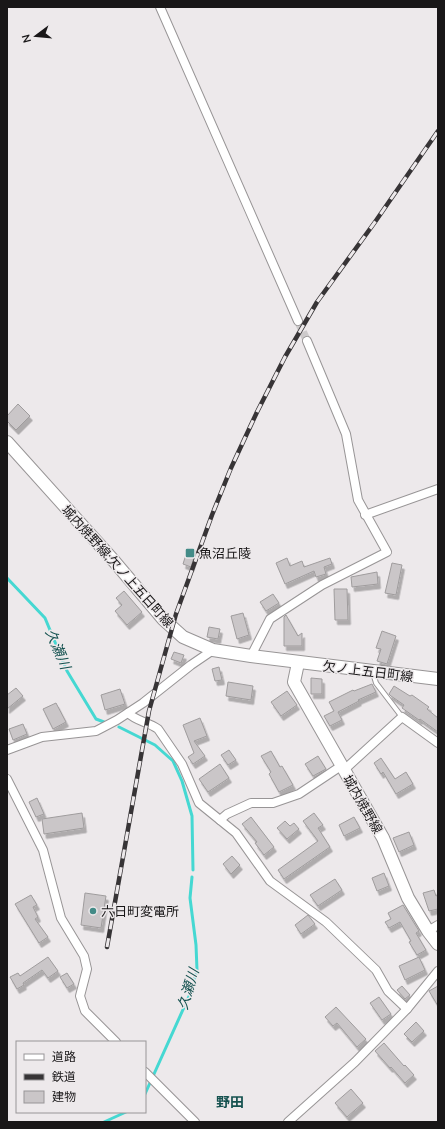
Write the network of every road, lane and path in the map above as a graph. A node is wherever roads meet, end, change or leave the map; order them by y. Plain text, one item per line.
1 (160, 7) edge
2 (298, 321) tunnel mouth
3 (306, 341) tunnel mouth
4 (9, 449) edge
5 (438, 489) edge
6 (365, 515) junction
7 (213, 650) junction
8 (250, 656) junction
9 (298, 663) junction
10 (373, 672) junction
11 (438, 679) edge
12 (128, 713) junction
13 (402, 717) junction
14 (438, 742) edge
15 (7, 750) edge
16 (342, 768) junction
17 (7, 779) edge
18 (220, 820) junction
19 (433, 928) edge
20 (438, 944) edge
21 (438, 971) edge
22 (407, 1009) junction
23 (115, 1041) edge
24 (146, 1073) edge
25 (195, 1122) edge
26 (288, 1122) edge

1 - 2 street
3 - 6 street
4 - 7 main road, 城内焼野線;欠ノ上五日町線
5 - 6 street
6 - 8 street
7 - 8 main road, 城内焼野線;欠ノ上五日町線
7 - 12 street
8 - 9 main road, 城内焼野線;欠ノ上五日町線
9 - 10 main road, 欠ノ上五日町線
9 - 16 main road, 城内焼野線
10 - 11 main road, 欠ノ上五日町線
10 - 13 lane
12 - 15 street
12 - 18 street
13 - 14 street
13 - 16 street
16 - 18 street
16 - 19 main road, 城内焼野線
17 - 23 street
18 - 22 street
19 - 20 main road, 城内焼野線
21 - 22 street
22 - 26 street
24 - 25 street

